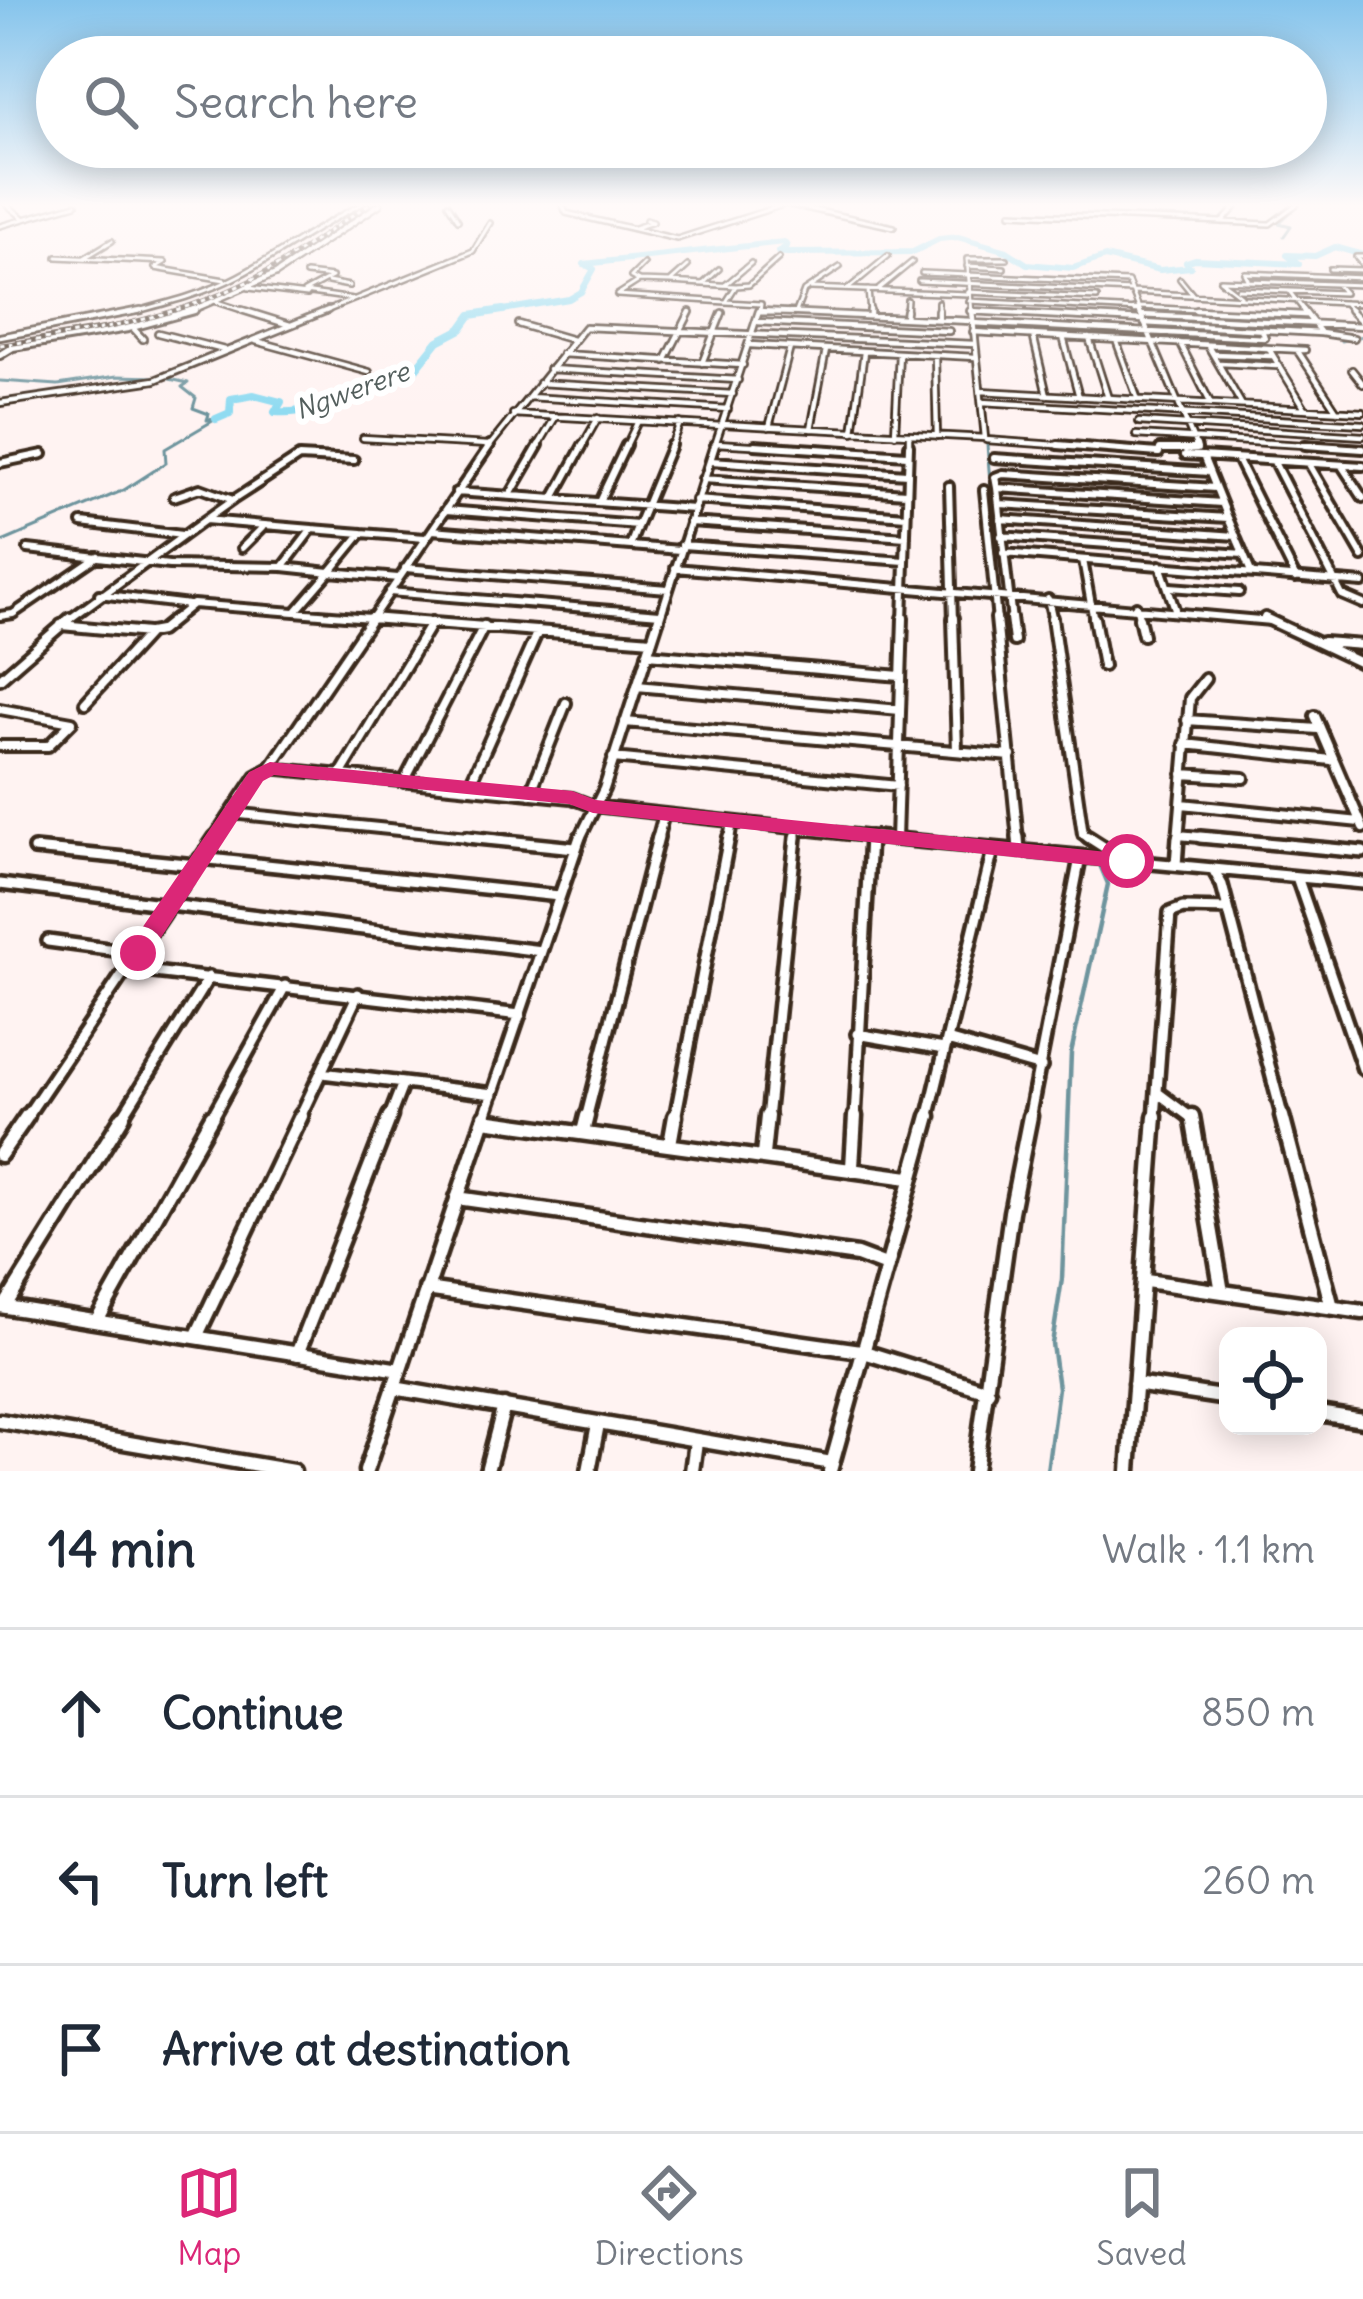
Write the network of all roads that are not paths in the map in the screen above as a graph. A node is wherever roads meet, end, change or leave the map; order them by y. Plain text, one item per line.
1 (184, 273) edge
2 (242, 273) edge
3 (273, 273) edge
4 (419, 273) edge
5 (635, 273) edge
6 (715, 273) edge
7 (739, 273) edge
8 (763, 273) edge
9 (832, 273) edge
10 (868, 273) edge
11 (898, 273) edge
12 (922, 273) dead end
13 (966, 273) edge
14 (306, 274) dead end
15 (679, 274) joint
16 (966, 279) junction
17 (1180, 279) dead end
18 (230, 280) junction
19 (1249, 280) junction
20 (639, 281) junction
21 (705, 281) junction
22 (919, 281) dead end
23 (326, 282) junction
24 (670, 282) junction
25 (1284, 282) junction
26 (1363, 282) edge
27 (1336, 284) junction
28 (724, 285) junction
29 (349, 286) dead end
30 (736, 286) junction
31 (249, 288) junction
32 (810, 288) junction
33 (1236, 289) junction
34 (847, 290) junction
35 (868, 290) junction
36 (878, 290) junction
37 (1132, 291) junction
38 (1290, 291) junction
39 (1340, 293) junction
40 (1193, 295) junction
41 (968, 296) junction
42 (1242, 297) junction
43 (1097, 298) dead end
44 (353, 300) junction
45 (907, 300) dead end
46 (1296, 300) junction
47 (843, 301) dead end
48 (217, 302) junction
49 (726, 302) junction
50 (938, 302) dead end
51 (1347, 303) junction
52 (1363, 304) edge
53 (760, 310) junction
54 (970, 311) junction
55 (690, 312) dead end
56 (796, 312) junction
57 (722, 313) dead end
58 (841, 314) junction
59 (1141, 315) junction
60 (1307, 315) junction
61 (870, 316) junction
62 (893, 317) junction
63 (905, 317) junction
64 (938, 319) junction
65 (758, 322) junction
66 (972, 322) junction
67 (1315, 323) junction
68 (518, 324) dead end
69 (1363, 325) edge
70 (132, 326) junction
71 (291, 326) junction
72 (892, 328) junction
73 (681, 330) junction
74 (1262, 330) junction
75 (949, 331) dead end
76 (714, 332) junction
77 (973, 332) junction
78 (1147, 332) junction
79 (158, 333) dead end
80 (1319, 333) junction
81 (754, 334) junction
82 (1033, 335) junction
83 (0, 337) edge
84 (1063, 337) junction
85 (1089, 338) junction
86 (1354, 338) dead end
87 (143, 339) dead end
88 (255, 340) junction
89 (574, 340) junction
90 (892, 340) junction
91 (1116, 340) junction
92 (1154, 342) junction
93 (1180, 343) junction
94 (974, 344) junction
95 (1208, 344) junction
96 (750, 345) junction
97 (790, 348) junction
98 (1268, 348) junction
99 (826, 350) junction
100 (227, 351) junction
101 (2, 352) edge
102 (863, 352) junction
103 (896, 353) junction
104 (560, 354) junction
105 (1213, 354) junction
106 (935, 356) junction
107 (1273, 356) junction
108 (975, 357) junction
109 (665, 361) junction
110 (702, 363) junction
111 (1219, 363) junction
112 (742, 365) junction
113 (1278, 366) junction
114 (549, 369) junction
115 (1352, 370) dead end
116 (369, 372) dead end
117 (739, 380) junction
118 (538, 383) junction
119 (1363, 384) edge
120 (981, 391) junction
121 (734, 394) junction
122 (1047, 394) junction
123 (527, 397) junction
124 (1079, 397) junction
125 (1108, 398) junction
126 (1138, 400) junction
127 (982, 402) junction
128 (1178, 402) junction
129 (0, 403) edge
130 (1210, 403) junction
131 (1242, 405) junction
132 (1306, 409) junction
133 (728, 410) junction
134 (1337, 411) junction
135 (1363, 412) edge
136 (511, 414) junction
137 (1184, 414) junction
138 (556, 416) junction
139 (598, 418) junction
140 (638, 421) junction
141 (1139, 422) dead end
142 (680, 423) junction
143 (1363, 424) edge
144 (722, 425) junction
145 (1189, 426) junction
146 (769, 427) junction
147 (811, 429) junction
148 (853, 431) junction
149 (895, 434) junction
150 (909, 435) junction
151 (1136, 435) dead end
152 (937, 436) junction
153 (1363, 436) edge
154 (363, 438) dead end
155 (986, 439) junction
156 (1194, 439) junction
157 (716, 443) junction
158 (490, 445) junction
159 (1363, 448) edge
160 (1200, 453) junction
161 (43, 454) dead end
162 (908, 455) junction
163 (1236, 457) junction
164 (994, 458) junction
165 (354, 460) dead end
166 (1274, 460) junction
167 (711, 461) junction
168 (0, 463) edge
169 (1309, 463) junction
170 (1341, 464) junction
171 (1363, 464) edge
172 (1209, 472) junction
173 (908, 474) junction
174 (996, 476) junction
175 (703, 479) junction
176 (949, 486) dead end
177 (997, 488) junction
178 (1216, 488) junction
179 (984, 490) dead end
180 (457, 492) junction
181 (906, 494) junction
182 (510, 495) junction
183 (174, 497) dead end
184 (554, 498) junction
185 (1363, 498) edge
186 (233, 500) junction
187 (599, 502) junction
188 (1222, 503) junction
189 (1000, 504) junction
190 (645, 505) junction
191 (695, 505) junction
192 (444, 510) junction
193 (906, 515) junction
194 (1228, 518) junction
195 (1000, 519) junction
196 (205, 520) junction
197 (690, 522) junction
198 (82, 523) dead end
199 (638, 525) junction
200 (263, 526) junction
201 (312, 529) junction
202 (362, 532) junction
203 (428, 534) junction
204 (184, 535) junction
205 (1001, 536) junction
206 (1236, 536) junction
207 (906, 537) junction
208 (631, 546) junction
209 (242, 548) dead end
210 (681, 548) junction
211 (28, 549) dead end
212 (1003, 553) junction
213 (1243, 554) junction
214 (99, 555) junction
215 (1363, 557) edge
216 (1083, 560) junction
217 (905, 561) junction
218 (145, 562) junction
219 (1160, 566) junction
220 (283, 567) junction
221 (405, 568) junction
222 (675, 568) junction
223 (330, 572) junction
224 (1252, 573) junction
225 (398, 578) junction
226 (1296, 578) junction
227 (1337, 581) junction
228 (1363, 583) edge
229 (904, 586) junction
230 (1170, 587) junction
231 (668, 589) junction
232 (954, 590) junction
233 (387, 592) junction
234 (1239, 592) dead end
235 (98, 594) junction
236 (997, 594) junction
237 (1008, 595) junction
238 (1048, 599) junction
239 (1091, 602) junction
240 (190, 604) junction
241 (1363, 604) edge
242 (1136, 606) junction
243 (1175, 608) junction
244 (296, 611) junction
245 (660, 614) junction
246 (0, 616) edge
247 (372, 617) junction
248 (432, 622) junction
249 (59, 625) junction
250 (484, 626) junction
251 (538, 631) junction
252 (149, 633) junction
253 (1143, 635) dead end
254 (652, 640) junction
255 (1014, 641) dead end
256 (1315, 641) junction
257 (1363, 645) edge
258 (647, 654) junction
259 (1363, 664) edge
260 (1103, 666) dead end
261 (2, 674) edge
262 (900, 676) junction
263 (1205, 679) dead end
264 (637, 686) junction
265 (85, 703) dead end
266 (566, 703) dead end
267 (0, 709) edge
268 (899, 710) junction
269 (1315, 716) dead end
270 (1186, 720) junction
271 (626, 722) junction
272 (1318, 729) junction
273 (1185, 744) junction
274 (0, 746) edge
275 (900, 746) junction
276 (957, 751) junction
277 (1011, 756) junction
278 (613, 758) junction
279 (1331, 760) junction
280 (270, 768) junction
281 (1183, 774) junction
282 (340, 776) junction
283 (1244, 778) dead end
284 (404, 782) junction
285 (898, 787) junction
286 (468, 788) junction
287 (530, 794) junction
288 (1182, 804) junction
289 (593, 806) junction
290 (231, 813) junction
291 (664, 814) junction
292 (732, 821) junction
293 (1361, 825) edge
294 (797, 828) junction
295 (1178, 835) junction
296 (870, 836) junction
297 (896, 839) junction
298 (34, 848) dead end
299 (575, 848) junction
300 (993, 850) junction
301 (1019, 851) junction
302 (1363, 852) edge
303 (1080, 857) junction
304 (198, 861) junction
305 (1127, 861) junction
306 (1176, 866) junction
307 (1213, 868) junction
308 (1296, 876) junction
309 (1363, 883) edge
310 (0, 884) edge
311 (559, 896) junction
312 (168, 908) junction
313 (1228, 909) junction
314 (48, 941) dead end
315 (541, 951) junction
316 (138, 953) junction
317 (128, 969) junction
318 (209, 977) junction
319 (285, 986) junction
320 (358, 994) junction
321 (520, 1015) junction
322 (857, 1034) junction
323 (946, 1044) junction
324 (1041, 1067) junction
325 (1363, 1069) edge
326 (322, 1072) junction
327 (403, 1083) junction
328 (1157, 1093) junction
329 (493, 1094) junction
330 (484, 1120) junction
331 (584, 1132) junction
332 (670, 1144) junction
333 (0, 1155) edge
334 (763, 1155) junction
335 (852, 1167) junction
336 (909, 1178) junction
337 (457, 1198) junction
338 (886, 1266) junction
339 (1146, 1281) junction
340 (426, 1289) junction
341 (1222, 1292) junction
342 (2, 1306) edge
343 (1332, 1307) junction
344 (1363, 1312) edge
345 (97, 1321) junction
346 (196, 1337) junction
347 (861, 1351) junction
348 (297, 1354) junction
349 (400, 1370) junction
350 (1136, 1384) junction
351 (394, 1388) junction
352 (988, 1391) junction
353 (1219, 1397) edge
354 (504, 1406) junction
355 (1327, 1414) edge
356 (0, 1420) edge
357 (1363, 1420) edge
358 (598, 1424) junction
359 (695, 1442) junction
360 (831, 1467) edge
361 (293, 1471) edge
362 (366, 1471) edge
363 (487, 1471) edge
364 (589, 1471) edge
365 (692, 1471) edge
366 (975, 1471) edge
367 (1129, 1471) edge

1 - 18 street
2 - 18 street
3 - 31 main road
4 - 44 street
5 - 20 street
6 - 21 street
7 - 28 street
8 - 30 street
9 - 32 street
10 - 34 street
11 - 36 street
12 - 16 street
13 - 16 street
14 - 23 street
15 - 21 street
15 - 24 street
16 - 22 street
16 - 37 street
16 - 41 street
17 - 40 street
18 - 83 street
19 - 25 street
19 - 26 street
19 - 33 street
20 - 24 street
20 - 49 street
21 - 24 street
21 - 28 street
23 - 29 street
23 - 44 street
25 - 27 street
25 - 38 street
26 - 27 street
27 - 39 street
28 - 30 street
30 - 49 street
31 - 44 street
31 - 48 main road
32 - 34 street
32 - 56 street
33 - 38 street
33 - 42 street
34 - 35 street
35 - 36 street
35 - 61 street
36 - 41 street
37 - 40 street
37 - 59 street
38 - 39 street
38 - 46 street
39 - 51 street
40 - 42 street
41 - 43 street
41 - 54 street
41 - 59 street
42 - 46 street
44 - 71 street
45 - 63 street
46 - 51 street
46 - 60 street
47 - 58 street
48 - 70 main road
48 - 71 street
49 - 53 street
50 - 64 street
51 - 52 street
51 - 69 street
53 - 56 street
53 - 65 street
54 - 59 street
54 - 66 street
55 - 73 street
56 - 58 street
57 - 76 street
58 - 61 street
59 - 60 street
59 - 67 street
59 - 74 street
59 - 78 street
60 - 67 street
61 - 62 street
62 - 63 street
62 - 72 street
63 - 64 street
64 - 66 street
65 - 72 street
65 - 81 street
66 - 77 street
66 - 78 street
67 - 69 street
67 - 80 street
68 - 89 street
70 - 87 street
70 - 101 main road
71 - 88 street
72 - 75 street
72 - 90 street
73 - 76 street
73 - 89 street
73 - 109 street
74 - 78 street
74 - 80 street
76 - 81 street
76 - 110 street
77 - 82 street
77 - 94 street
78 - 92 street
79 - 100 street
80 - 86 street
81 - 90 street
81 - 96 street
82 - 84 street
82 - 122 street
84 - 85 street
84 - 124 street
85 - 91 street
85 - 125 street
88 - 100 street
88 - 116 street
89 - 104 street
90 - 94 street
90 - 103 street
91 - 92 street
91 - 126 street
92 - 93 street
92 - 128 street
93 - 95 street
93 - 130 street
94 - 108 street
95 - 98 street
95 - 105 street
96 - 97 street
96 - 112 street
97 - 99 street
97 - 146 street
98 - 107 street
98 - 134 street
99 - 102 street
99 - 147 street
100 - 129 street
102 - 103 street
102 - 148 street
103 - 106 street
103 - 149 street
104 - 109 street
104 - 114 street
105 - 107 street
105 - 111 street
106 - 108 street
106 - 152 street
107 - 113 street
108 - 120 street
109 - 110 street
110 - 112 street
111 - 113 street
111 - 131 street
112 - 117 street
113 - 132 street
114 - 117 street
114 - 118 street
115 - 119 street
117 - 121 street
118 - 121 street
118 - 123 street
120 - 122 street
120 - 127 street
121 - 133 street
122 - 124 street
123 - 133 street
123 - 136 street
124 - 125 street
125 - 126 street
126 - 128 street
127 - 137 street
127 - 155 street
128 - 130 street
128 - 137 street
130 - 131 street
131 - 132 street
132 - 134 street
133 - 144 street
134 - 135 street
136 - 138 street
136 - 158 street
137 - 143 street
137 - 145 street
138 - 139 street
138 - 182 street
139 - 140 street
139 - 184 street
140 - 142 street
140 - 187 street
141 - 145 street
142 - 144 street
142 - 190 street
144 - 146 street
144 - 157 street
145 - 153 street
145 - 156 street
146 - 147 street
147 - 148 street
148 - 149 street
149 - 150 street
150 - 152 street
150 - 162 street
151 - 156 street
152 - 155 street
154 - 158 street
155 - 160 street
155 - 164 street
156 - 159 street
156 - 160 street
157 - 162 street
157 - 167 street
158 - 180 street
160 - 163 street
160 - 171 street
160 - 172 street
161 - 168 street
162 - 173 street
163 - 166 street
163 - 226 street
164 - 172 street
164 - 174 street
165 - 186 street
166 - 169 street
166 - 227 street
167 - 173 street
167 - 175 street
169 - 170 street
169 - 215 street
170 - 171 street
170 - 185 street
172 - 178 street
173 - 181 street
174 - 177 street
174 - 178 street
175 - 181 street
175 - 191 street
176 - 232 street
177 - 188 street
177 - 189 street
178 - 188 street
179 - 236 street
180 - 182 street
180 - 192 street
181 - 193 street
182 - 184 street
183 - 186 street
184 - 187 street
186 - 196 street
187 - 190 street
188 - 194 street
189 - 194 street
189 - 195 street
190 - 191 street
190 - 199 street
191 - 193 street
191 - 197 street
192 - 199 street
192 - 203 street
193 - 207 street
194 - 206 street
195 - 205 street
195 - 206 street
196 - 200 street
196 - 204 street
197 - 207 street
197 - 210 street
198 - 204 street
199 - 208 street
200 - 201 street
200 - 209 street
201 - 202 street
201 - 220 street
202 - 203 street
202 - 223 street
203 - 208 street
203 - 221 street
204 - 218 street
205 - 212 street
205 - 213 street
206 - 213 street
207 - 217 street
208 - 210 street
210 - 217 street
210 - 222 street
211 - 214 street
212 - 216 street
212 - 237 street
213 - 224 street
214 - 218 street
214 - 246 street
216 - 219 street
216 - 239 street
217 - 229 street
218 - 220 street
218 - 235 street
219 - 224 street
219 - 230 street
220 - 223 street
221 - 225 street
221 - 231 street
222 - 229 street
222 - 231 street
223 - 225 street
223 - 244 street
224 - 226 street
225 - 233 street
226 - 227 street
227 - 228 street
227 - 241 street
229 - 232 street
229 - 262 street
230 - 234 street
230 - 243 street
231 - 245 street
232 - 236 street
232 - 276 street
233 - 245 street
233 - 247 street
235 - 240 street
235 - 249 street
236 - 237 street
236 - 277 street
237 - 238 street
237 - 255 street
238 - 239 street
238 - 305 street
239 - 242 street
239 - 260 street
240 - 244 street
240 - 252 street
242 - 243 street
242 - 253 street
243 - 256 street
244 - 247 street
245 - 254 street
247 - 248 street
247 - 280 street
248 - 250 street
248 - 282 street
249 - 252 street
249 - 261 street
250 - 251 street
250 - 284 street
251 - 254 street
251 - 286 street
252 - 265 street
254 - 258 street
256 - 257 street
256 - 259 street
258 - 262 street
258 - 264 street
262 - 268 street
263 - 270 street
264 - 268 street
264 - 271 street
266 - 287 street
267 - 274 street
268 - 275 street
269 - 272 street
270 - 272 street
270 - 273 street
271 - 275 street
271 - 278 street
272 - 279 street
273 - 279 street
273 - 281 street
275 - 276 street
275 - 285 street
276 - 277 street
277 - 301 street
278 - 285 street
278 - 289 street
279 - 293 street
280 - 282 street
280 - 290 street
281 - 283 street
281 - 288 street
282 - 284 street
284 - 286 street
285 - 297 street
286 - 287 street
287 - 289 street
288 - 293 street
288 - 295 street
289 - 291 street
289 - 299 street
290 - 299 street
290 - 304 street
291 - 292 street
291 - 331 street
292 - 294 street
292 - 332 street
294 - 296 street
294 - 334 street
295 - 302 street
295 - 306 street
296 - 297 street
296 - 322 street
297 - 300 street
298 - 304 street
299 - 311 street
300 - 301 street
300 - 323 street
301 - 303 street
303 - 305 street
303 - 324 street
304 - 311 street
304 - 312 street
305 - 306 street
306 - 307 street
307 - 308 street
307 - 313 street
308 - 309 street
308 - 325 street
310 - 312 street
311 - 315 street
312 - 315 street
312 - 316 street
313 - 328 street
313 - 343 street
314 - 316 street
315 - 321 street
316 - 317 street
317 - 318 street
317 - 333 street
318 - 319 street
318 - 342 street
319 - 320 street
319 - 345 street
320 - 321 street
320 - 326 street
321 - 329 street
322 - 323 street
322 - 335 street
323 - 324 street
323 - 336 street
324 - 352 street
326 - 327 street
326 - 346 street
327 - 329 street
327 - 348 street
328 - 339 street
328 - 341 street
329 - 330 street
330 - 331 street
330 - 337 street
331 - 332 street
332 - 334 street
334 - 335 street
335 - 336 street
336 - 338 street
337 - 338 street
337 - 340 street
338 - 347 street
339 - 341 street
339 - 350 street
340 - 347 street
340 - 349 street
341 - 343 street
342 - 345 street
343 - 344 street
345 - 346 street
346 - 348 street
347 - 352 street
347 - 360 street
348 - 349 street
349 - 351 street
350 - 353 street
350 - 367 street
351 - 354 street
351 - 362 street
352 - 366 street
354 - 358 street
354 - 363 street
355 - 357 street
356 - 361 street
358 - 359 street
358 - 364 street
359 - 360 street
359 - 365 street

